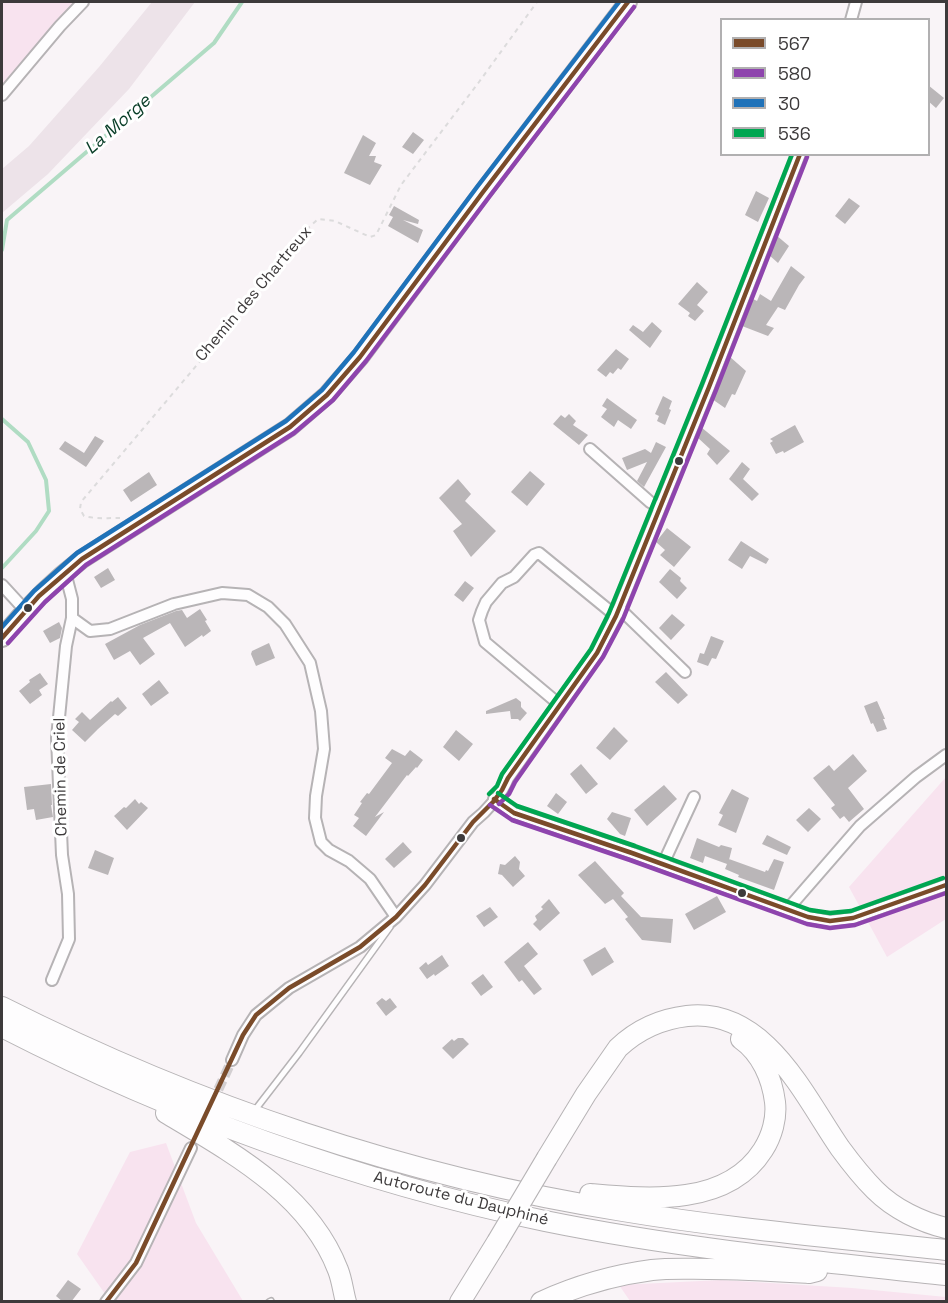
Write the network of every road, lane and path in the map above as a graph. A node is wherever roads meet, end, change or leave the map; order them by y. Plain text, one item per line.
1 (83, 2) edge
2 (537, 2) edge
3 (628, 2) edge
4 (856, 2) edge
5 (852, 18) edge
6 (2, 95) edge
7 (799, 156) edge
8 (590, 449) dead end
9 (660, 508) junction
10 (131, 527) junction
11 (65, 572) junction
12 (2, 585) edge
13 (25, 610) junction
14 (618, 612) junction
15 (72, 618) junction
16 (2, 638) edge
17 (685, 672) dead end
18 (560, 705) junction
19 (946, 754) edge
20 (694, 797) dead end
21 (494, 800) junction
22 (663, 864) junction
23 (946, 885) edge
24 (787, 910) junction
25 (396, 917) junction
26 (52, 980) dead end
27 (2, 1007) edge
28 (2, 1027) edge
29 (232, 1060) tunnel mouth
30 (605, 1068) junction
31 (108, 1078) junction
32 (252, 1114) junction
33 (190, 1148) dead end
34 (504, 1188) junction
35 (946, 1228) edge
36 (946, 1250) edge
37 (856, 1265) junction
38 (946, 1275) edge
39 (106, 1302) edge
40 (345, 1302) edge
41 (460, 1302) edge
42 (541, 1302) edge

1 - 6 street
2 - 10 path, Chemin des Chartreux
3 - 10 main road
4 - 5 street
7 - 9 street
8 - 9 street
9 - 14 street
10 - 11 main road
11 - 13 main road
11 - 15 street, Chemin de Criel
12 - 13 street
13 - 16 main road
14 - 17 street
14 - 18 street
14 - 18 street
15 - 25 street
15 - 26 street, Chemin de Criel
18 - 21 street
19 - 24 street
20 - 22 street
21 - 22 street
21 - 25 street
22 - 24 street
23 - 24 street
25 - 29 street
25 - 32 lane
27 - 32 highway, Autoroute du Dauphiné
28 - 31 highway, Autoroute du Dauphiné
30 - 34 highway
30 - 35 highway
30 - 41 highway, bridge
31 - 37 highway, Autoroute du Dauphiné
31 - 40 highway
32 - 34 highway, Autoroute du Dauphiné
33 - 39 street
34 - 36 highway, Autoroute du Dauphiné
37 - 38 highway, Autoroute du Dauphiné
37 - 42 highway

